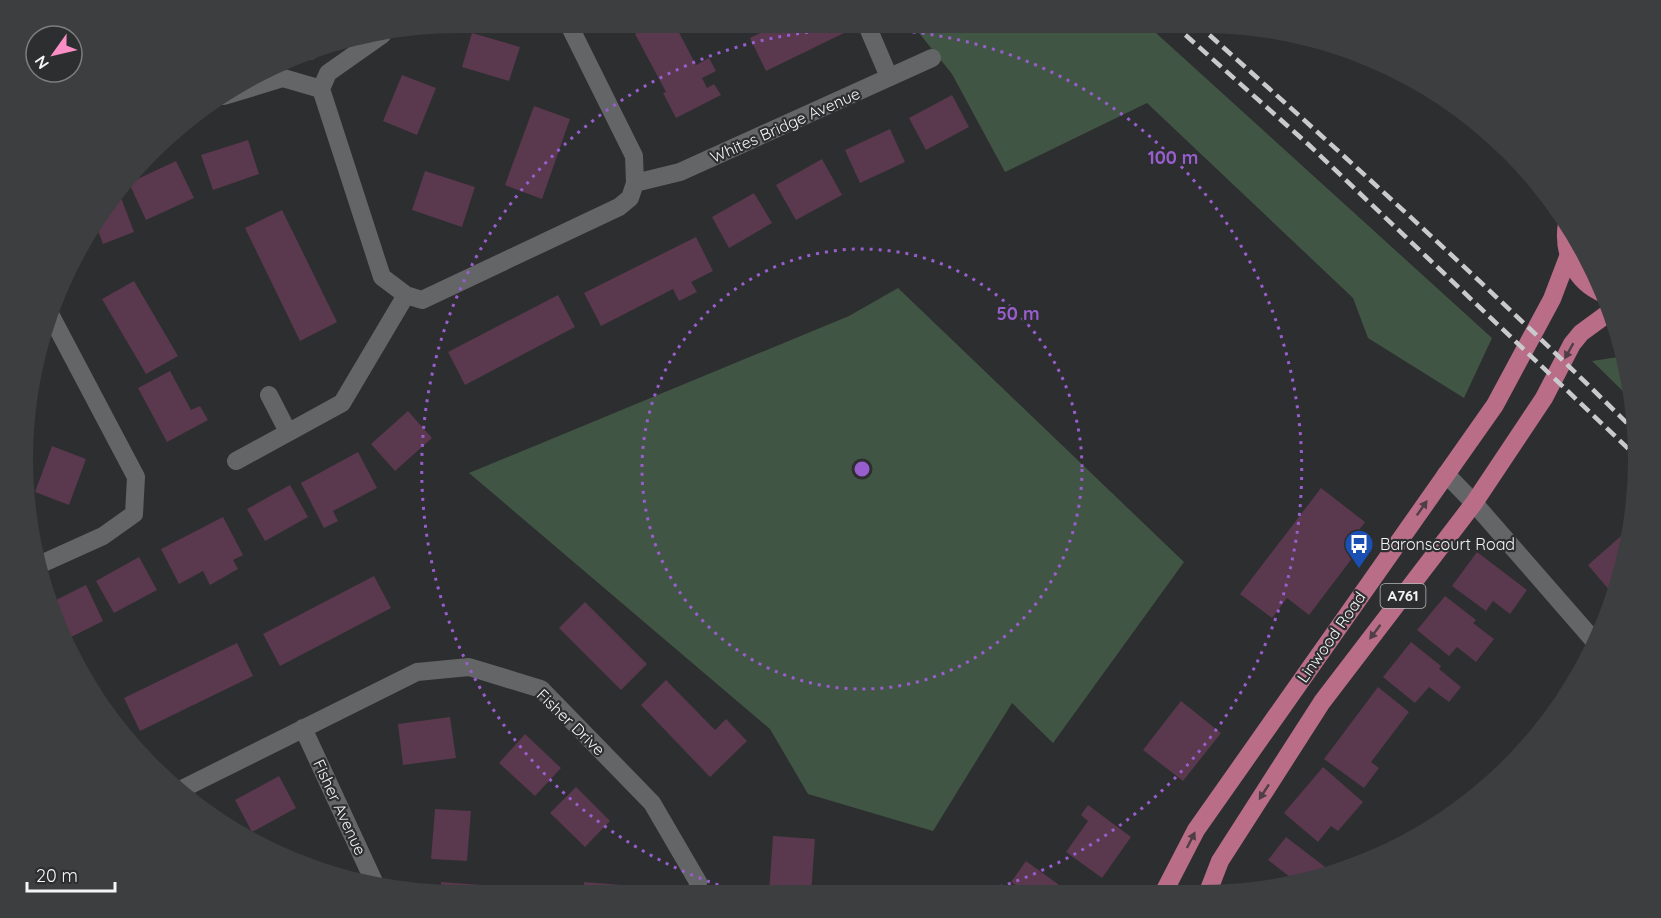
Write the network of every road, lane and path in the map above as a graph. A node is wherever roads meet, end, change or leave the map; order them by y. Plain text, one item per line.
1 (573, 33) edge
2 (870, 33) edge
3 (372, 42) edge
4 (932, 58) dead end
5 (890, 77) junction
6 (249, 88) edge
7 (321, 89) junction
8 (635, 183) junction
9 (1566, 238) edge
10 (1568, 257) junction
11 (1592, 289) edge
12 (406, 295) junction
13 (1603, 317) edge
14 (55, 324) edge
15 (269, 395) dead end
16 (288, 432) junction
17 (236, 461) dead end
18 (1446, 474) junction
19 (1474, 503) junction
20 (46, 562) edge
21 (1590, 636) edge
22 (303, 728) junction
23 (187, 786) edge
24 (371, 876) edge
25 (698, 885) edge
26 (1168, 885) edge
27 (1211, 885) edge

1 - 8 street
2 - 5 street
3 - 7 street
4 - 5 street, Whites Bridge Avenue
5 - 8 street, Whites Bridge Avenue
6 - 7 street
7 - 12 street
8 - 12 street
9 - 10 main road
10 - 11 main road
10 - 18 main road, Linwood Road / A761
12 - 16 street
13 -> 19 main road, Linwood Road / A761
14 - 20 street
15 - 16 street
16 - 17 street
18 - 19 street
26 -> 18 main road, Linwood Road / A761
19 - 21 street
19 -> 27 main road, Linwood Road / A761
22 - 23 street, Fisher Drive
22 - 24 street, Fisher Avenue
22 - 25 street, Fisher Drive

